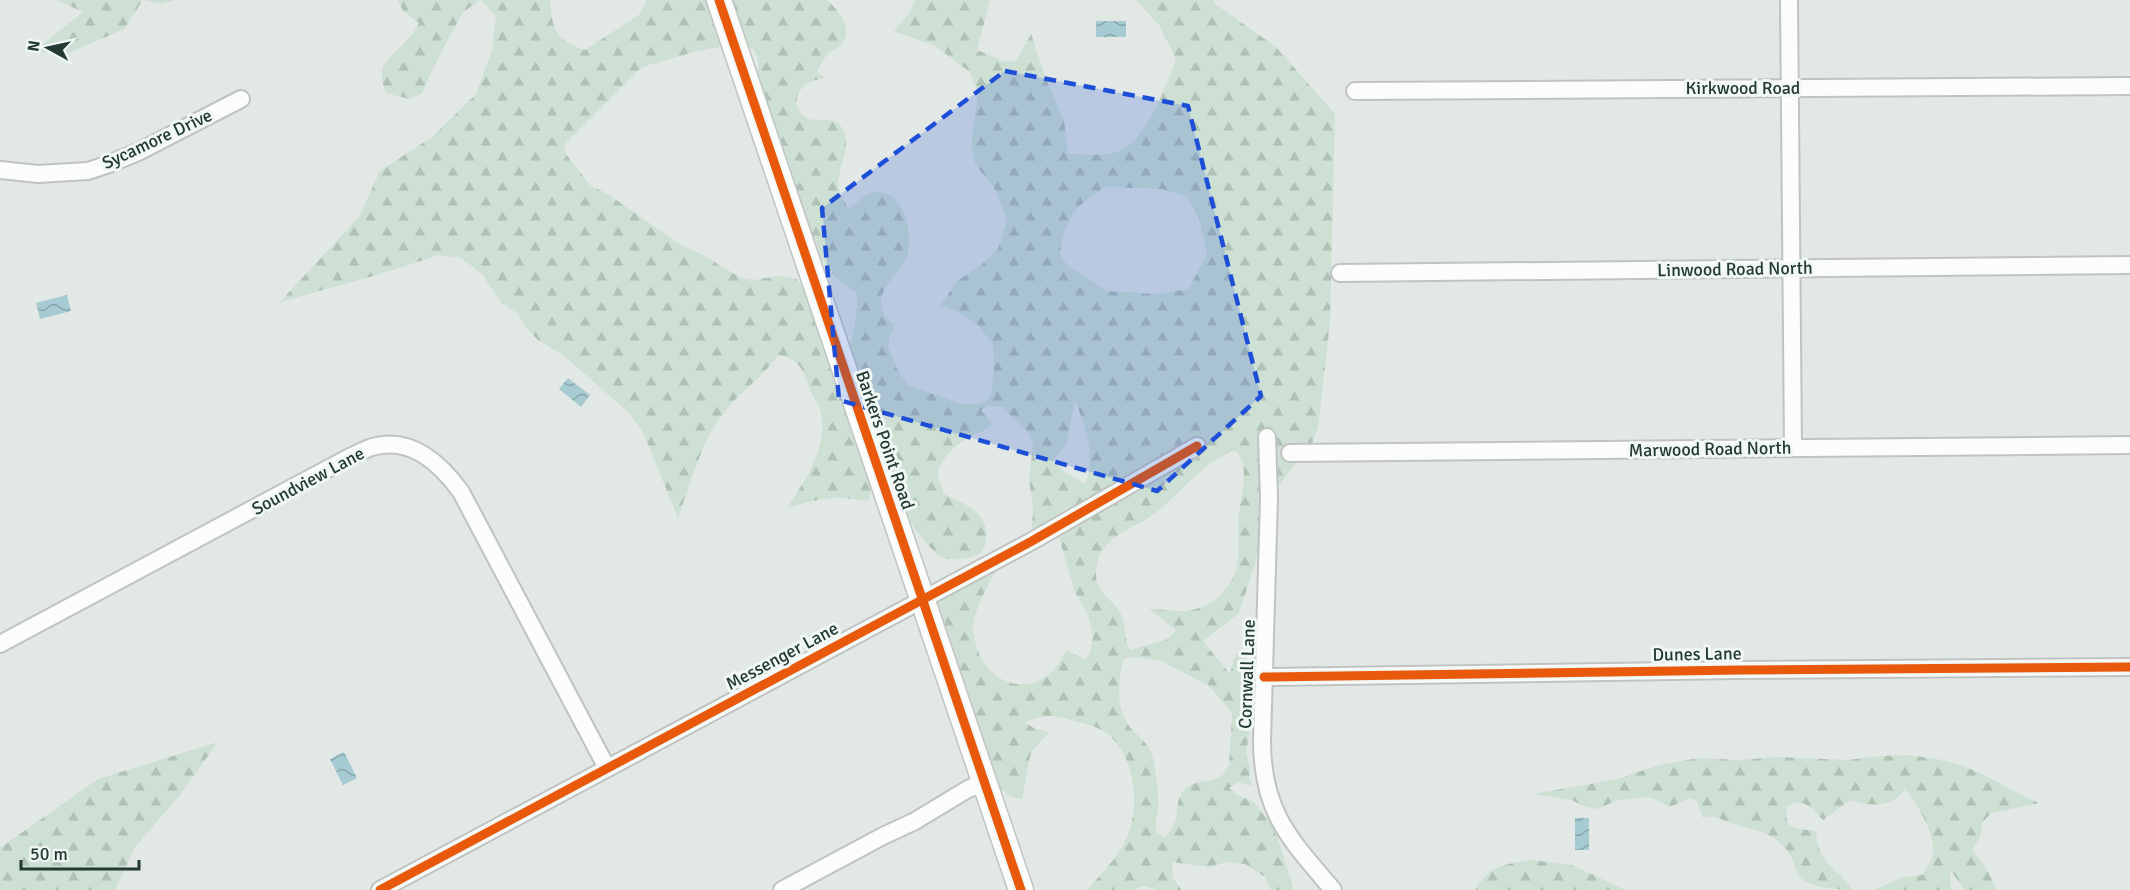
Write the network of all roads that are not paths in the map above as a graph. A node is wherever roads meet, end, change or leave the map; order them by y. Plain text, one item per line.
1 (719, 0) edge
2 (1789, 0) edge
3 (2130, 86) edge
4 (1790, 88) junction
5 (1355, 91) dead end
6 (241, 99) dead end
7 (0, 170) edge
8 (2130, 265) edge
9 (1792, 268) junction
10 (1340, 273) dead end
11 (1267, 437) dead end
12 (2130, 445) edge
13 (1197, 446) dead end
14 (1793, 448) junction
15 (1290, 453) dead end
16 (921, 600) junction
17 (0, 644) edge
18 (2130, 667) edge
19 (1264, 677) junction
20 (607, 768) junction
21 (985, 782) junction
22 (380, 890) edge
23 (782, 890) edge
24 (1021, 890) edge
25 (1332, 890) edge

1 - 16 street, Barkers Point Road
2 - 4 street
3 - 4 street, Kirkwood Road
4 - 5 street, Kirkwood Road
4 - 9 street
6 - 7 street, Sycamore Drive
8 - 9 street, Linwood Road North
9 - 10 street, Linwood Road North
9 - 14 street
11 - 19 street, Cornwall Lane
12 - 14 street, Marwood Road North
13 - 16 street, Messenger Lane
14 - 15 street, Marwood Road North
16 - 20 street, Messenger Lane
16 - 21 street, Barkers Point Road
17 - 20 street, Soundview Lane
18 - 19 street, Dunes Lane
19 - 25 street, Cornwall Lane
20 - 22 street, Messenger Lane
21 - 23 street
21 - 24 street, Barkers Point Road

